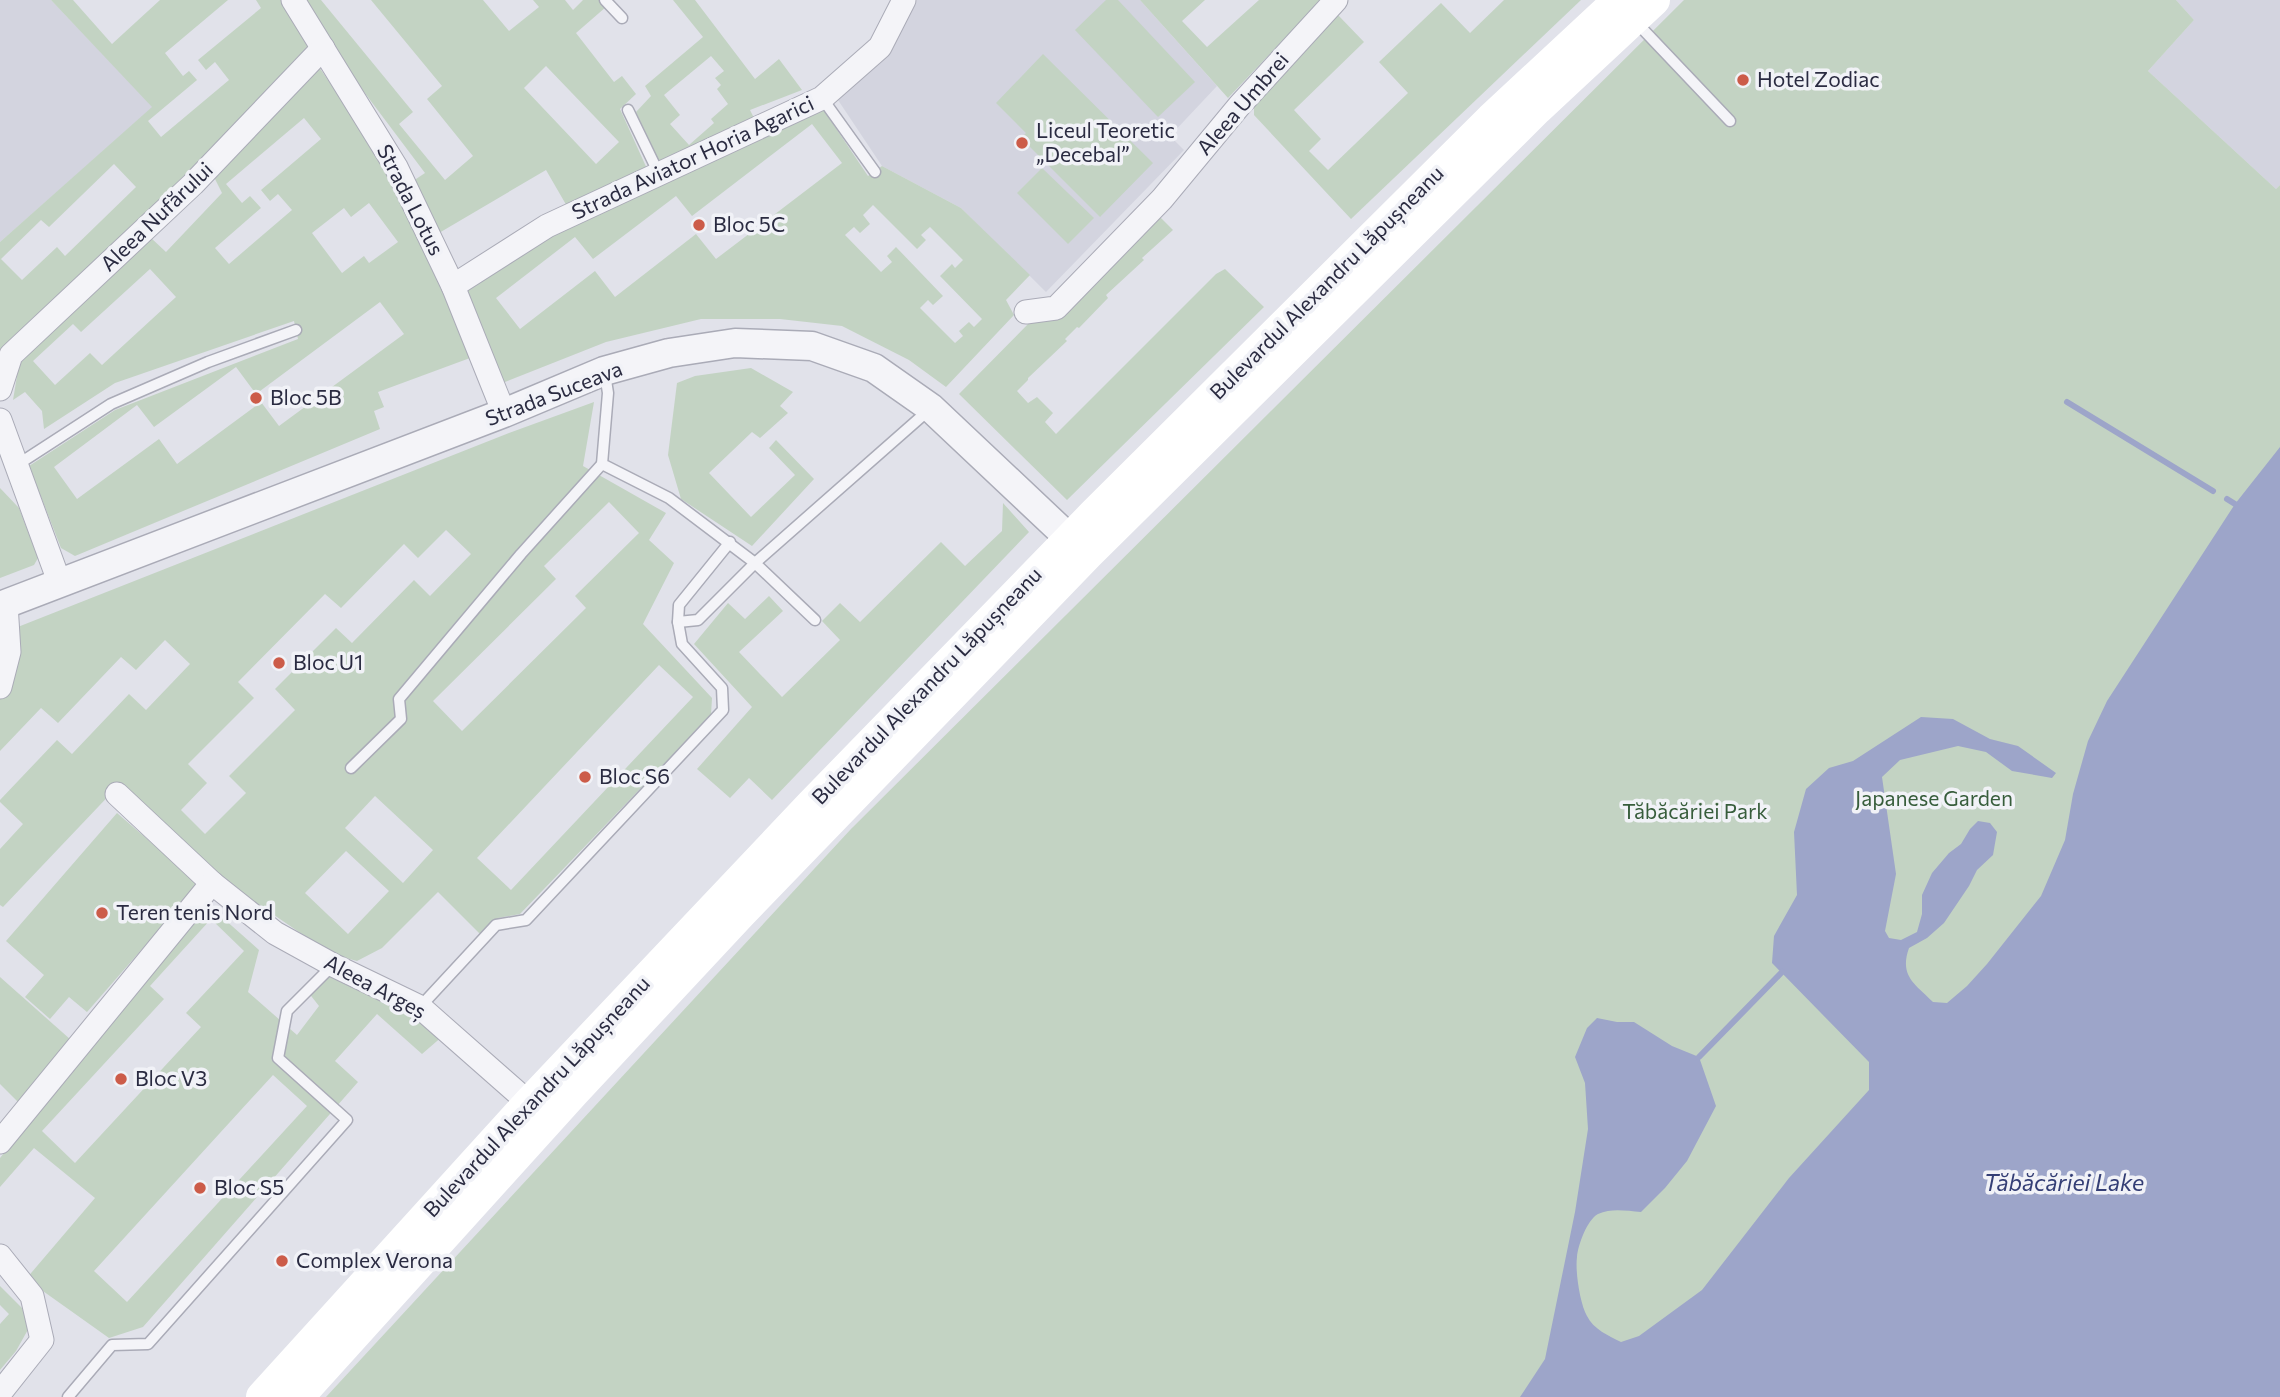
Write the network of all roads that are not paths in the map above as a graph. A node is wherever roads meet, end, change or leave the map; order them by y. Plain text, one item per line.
1 (293, 0) edge
2 (605, 0) edge
3 (904, 0) edge
4 (1336, 0) edge
5 (1635, 6) edge
6 (622, 18) dead end
7 (323, 48) junction
8 (822, 98) junction
9 (628, 110) dead end
10 (1730, 121) dead end
11 (875, 172) dead end
12 (659, 174) junction
13 (453, 286) junction
14 (1026, 312) dead end
15 (296, 330) dead end
16 (604, 371) junction
17 (0, 390) edge
18 (931, 408) junction
19 (504, 413) junction
20 (0, 420) edge
21 (602, 464) junction
22 (17, 465) junction
23 (1070, 540) junction
24 (730, 542) junction
25 (755, 563) junction
26 (60, 584) junction
27 (3, 605) edge
28 (815, 620) dead end
29 (678, 622) junction
30 (0, 687) edge
31 (351, 768) dead end
32 (117, 794) dead end
33 (212, 883) junction
34 (333, 965) junction
35 (419, 1007) junction
36 (529, 1102) junction
37 (0, 1142) edge
38 (0, 1256) edge
39 (0, 1393) edge
40 (68, 1397) edge
41 (262, 1397) edge
42 (298, 1397) edge

1 - 7 street, Strada Lotus
2 - 6 lane
3 - 8 street, Strada Aviator Horia Agarici
4 - 14 street, Aleea Umbrei
5 - 10 lane
5 - 23 main road, Bulevardul Alexandru Lăpușneanu
5 - 42 main road, Bulevardul Alexandru Lăpușneanu
7 - 13 street, Strada Lotus
7 - 17 street, Aleea Nufărului
8 - 11 lane
8 - 12 street, Strada Aviator Horia Agarici
9 - 12 lane
12 - 13 street, Strada Aviator Horia Agarici
13 - 19 street, Strada Lotus
15 - 22 lane
16 - 18 street, Strada Suceava
16 - 19 street, Strada Suceava
16 - 21 lane
18 - 23 street, Strada Suceava
18 - 25 lane
19 - 26 street, Strada Suceava
20 - 22 street
21 - 24 lane
21 - 31 lane
22 - 26 street
23 - 36 main road, Bulevardul Alexandru Lăpușneanu
24 - 25 lane
24 - 29 lane
25 - 28 lane
25 - 29 lane
26 - 27 street, Strada Suceava
27 - 30 street
29 - 35 lane
32 - 33 street, Aleea Argeș
33 - 34 street, Aleea Argeș
33 - 37 street
34 - 35 street, Aleea Argeș
34 - 40 lane
35 - 36 street, Aleea Argeș
36 - 41 main road, Bulevardul Alexandru Lăpușneanu
38 - 39 street

